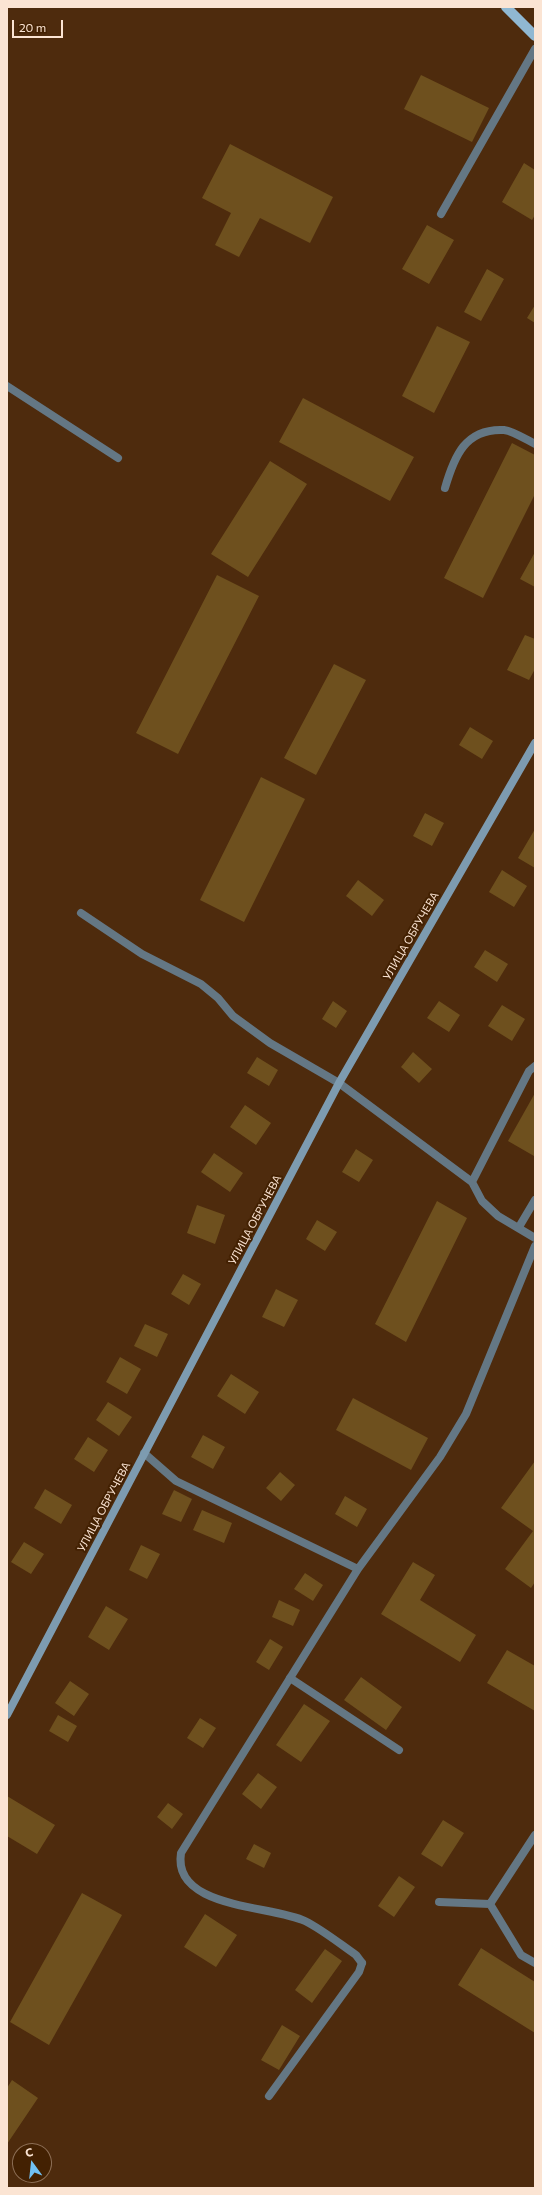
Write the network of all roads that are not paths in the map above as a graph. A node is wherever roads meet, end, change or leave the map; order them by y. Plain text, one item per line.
1 (506, 7) edge
2 (535, 36) edge
3 (535, 48) edge
4 (441, 214) dead end
5 (7, 386) edge
6 (535, 444) edge
7 (118, 458) dead end
8 (445, 488) dead end
9 (535, 743) edge
10 (81, 912) dead end
11 (535, 1066) edge
12 (339, 1083) junction
13 (472, 1182) junction
14 (535, 1200) edge
15 (519, 1227) junction
16 (535, 1238) edge
17 (535, 1246) edge
18 (144, 1453) junction
19 (358, 1569) junction
20 (290, 1678) junction
21 (7, 1715) edge
22 (399, 1750) dead end
23 (535, 1835) edge
24 (440, 1902) dead end
25 (490, 1904) junction
26 (535, 1962) edge
27 (269, 2096) dead end

1 - 2 main road
3 - 4 street
5 - 7 street
6 - 8 street
9 - 12 street, УЛИЦА ОБРУЧЕВА
10 - 12 street
11 - 13 street
12 - 13 street
12 - 18 street, УЛИЦА ОБРУЧЕВА
13 - 15 street
14 - 15 street
15 - 16 street
17 - 19 street
18 - 19 street
18 - 21 street, УЛИЦА ОБРУЧЕВА
19 - 20 street
20 - 22 street
20 - 27 street
23 - 25 street
24 - 25 street
25 - 26 street

